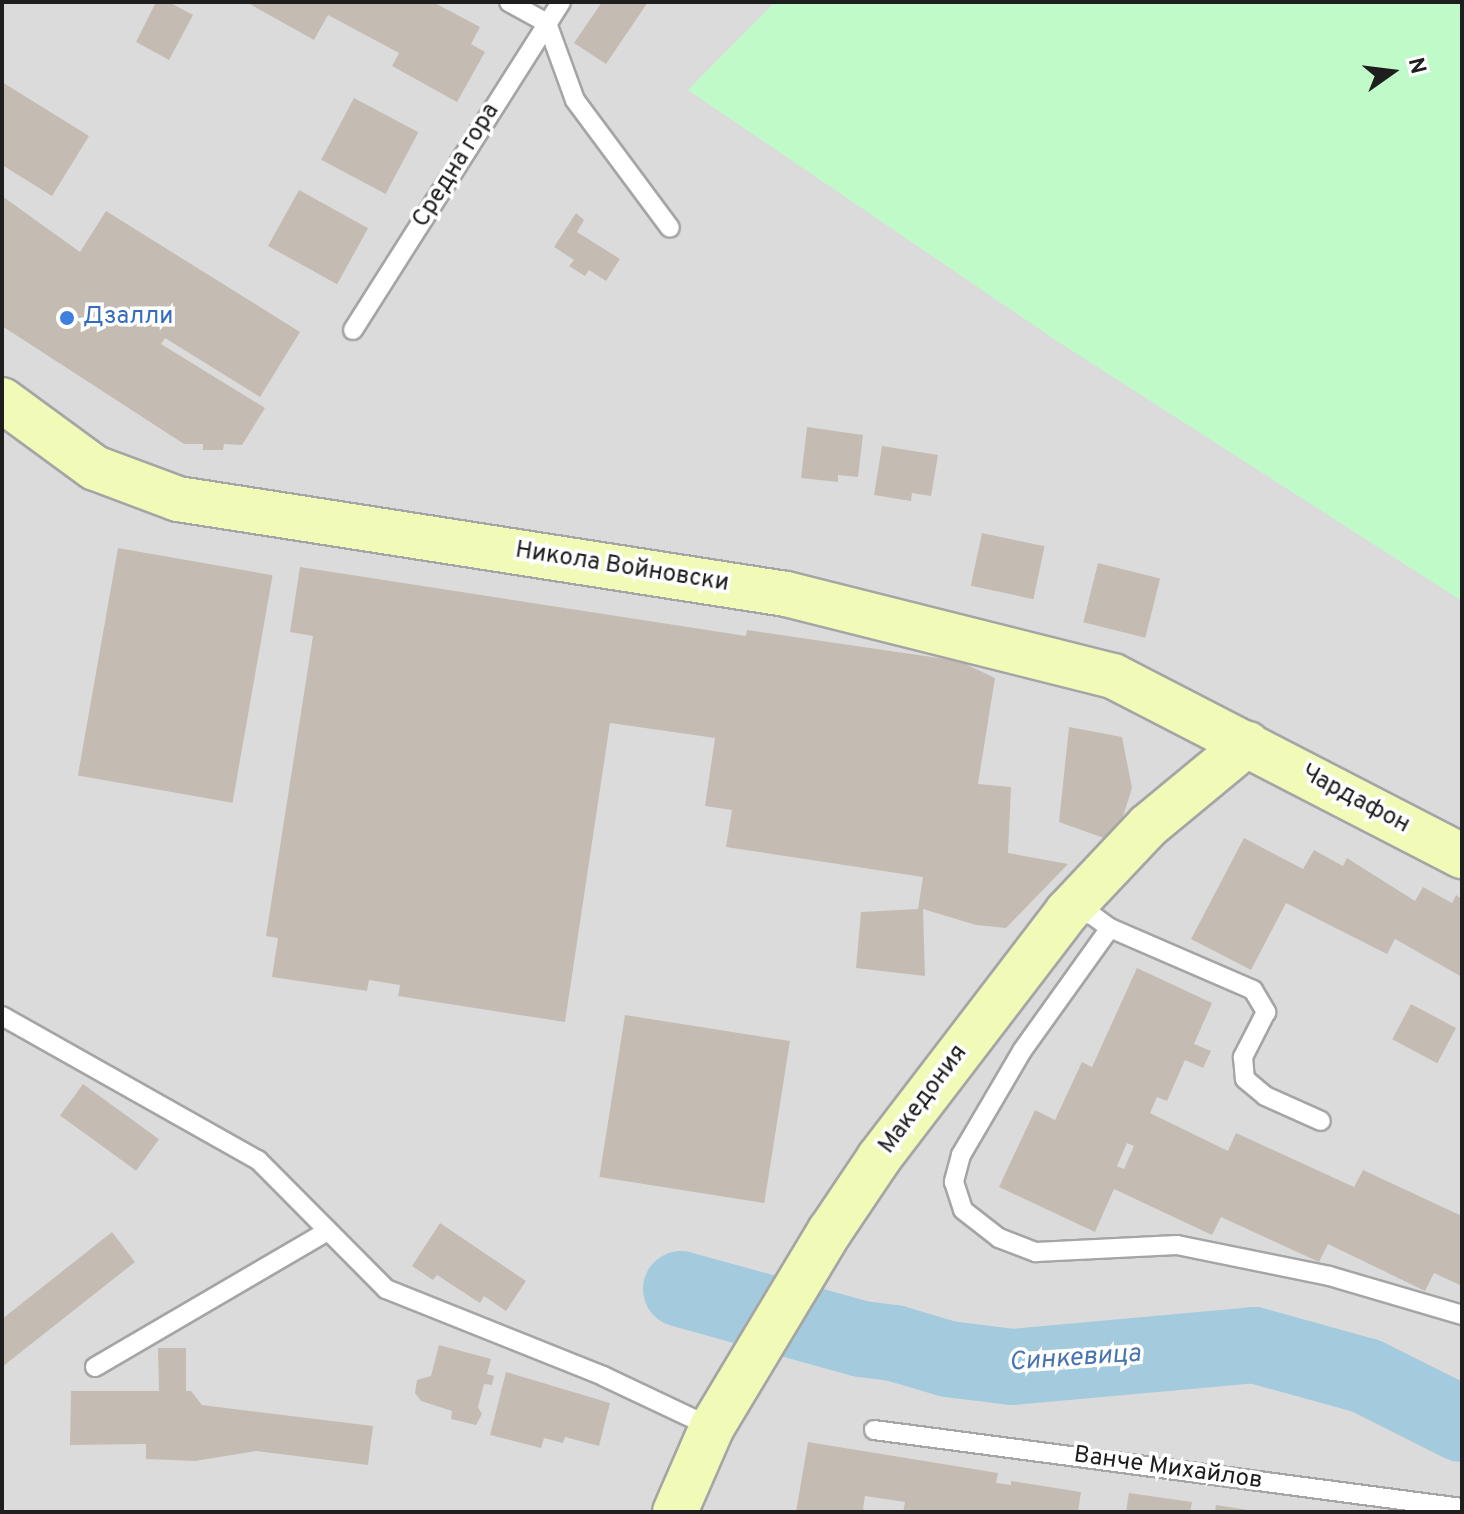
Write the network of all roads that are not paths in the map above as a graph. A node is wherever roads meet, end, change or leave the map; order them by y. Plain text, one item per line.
1 (509, 2) edge
2 (561, 2) edge
3 (547, 23) junction
4 (670, 228) dead end
5 (353, 330) dead end
6 (2, 400) edge
7 (1247, 744) junction
8 (1462, 856) edge
9 (1067, 912) junction
10 (1110, 928) junction
11 (2, 1016) edge
12 (1321, 1121) dead end
13 (328, 1231) junction
14 (1462, 1315) edge
15 (95, 1367) dead end
16 (712, 1427) junction
17 (874, 1430) dead end
18 (1462, 1508) edge
19 (675, 1512) edge

1 - 3 lane
2 - 3 lane, Средна гора
3 - 4 lane
3 - 5 lane, Средна гора
6 - 7 street, Никола Войновски
7 - 8 street, Чардафон
7 - 9 street, Македония
9 - 10 lane
9 - 16 street, Македония
10 - 12 lane
10 - 14 lane
11 - 13 lane
13 - 15 lane
13 - 16 lane
16 - 19 street, Македония
17 - 18 lane, Ванче Михайлов

